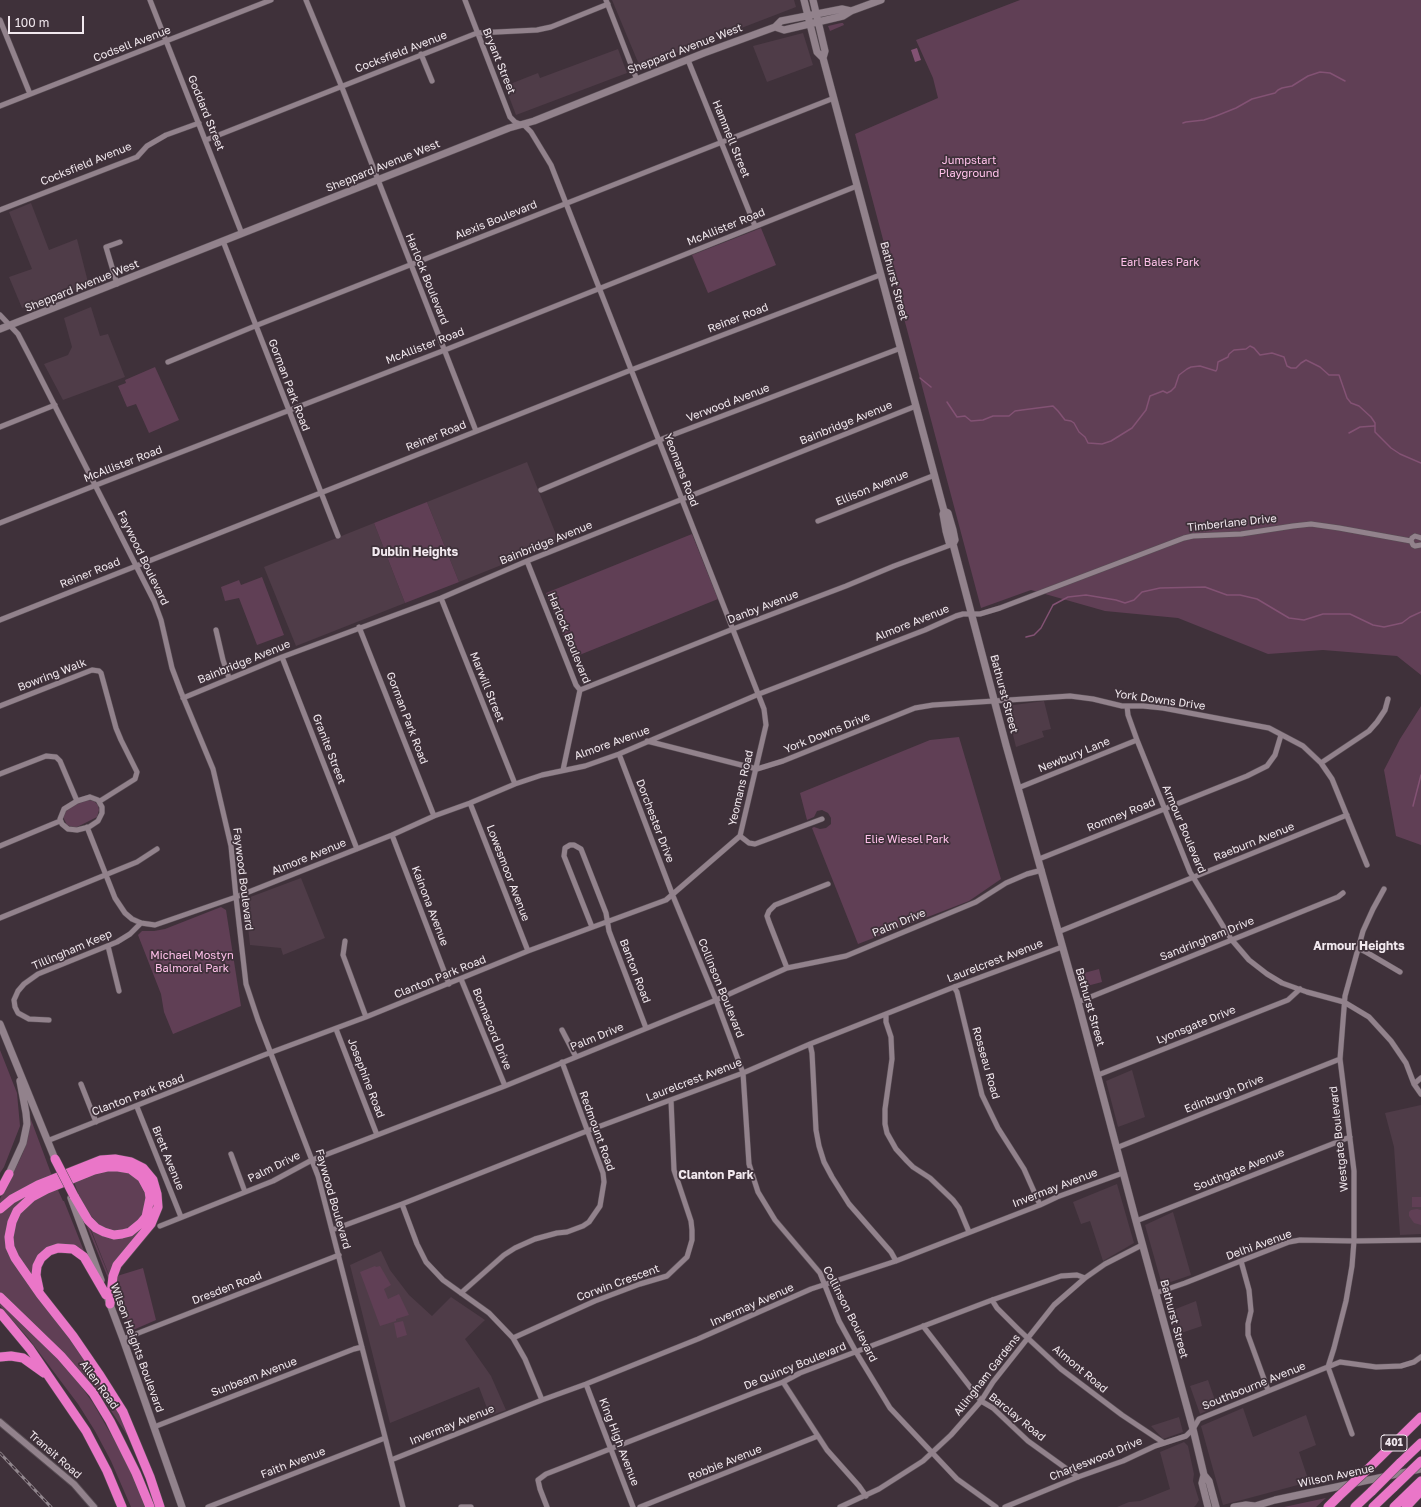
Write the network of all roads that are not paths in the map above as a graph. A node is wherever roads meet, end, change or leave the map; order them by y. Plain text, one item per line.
1 (150, 0) edge
2 (271, 0) edge
3 (306, 0) edge
4 (465, 0) edge
5 (804, 0) edge
6 (813, 0) edge
7 (881, 0) edge
8 (607, 2) edge
9 (851, 11) junction
10 (817, 14) junction
11 (808, 15) junction
12 (0, 20) edge
13 (819, 22) junction
14 (810, 24) junction
15 (775, 27) junction
16 (477, 33) junction
17 (166, 42) junction
18 (421, 54) junction
19 (823, 58) junction
20 (688, 60) junction
21 (637, 80) junction
22 (432, 81) dead end
23 (342, 85) junction
24 (30, 94) junction
25 (834, 98) junction
26 (0, 106) edge
27 (199, 123) junction
28 (521, 124) junction
29 (206, 140) junction
30 (722, 142) junction
31 (378, 180) junction
32 (857, 186) junction
33 (566, 203) junction
34 (0, 210) edge
35 (755, 226) junction
36 (242, 234) junction
37 (223, 241) junction
38 (120, 242) dead end
39 (411, 265) junction
40 (880, 275) junction
41 (116, 284) junction
42 (599, 288) junction
43 (0, 315) edge
44 (10, 325) junction
45 (255, 326) junction
46 (0, 329) edge
47 (901, 348) junction
48 (445, 350) junction
49 (168, 362) dead end
50 (631, 370) junction
51 (55, 405) junction
52 (916, 406) junction
53 (288, 411) junction
54 (0, 427) edge
55 (476, 431) junction
56 (659, 441) junction
57 (934, 475) junction
58 (95, 485) junction
59 (541, 490) dead end
60 (320, 492) junction
61 (682, 499) junction
62 (818, 521) dead end
63 (0, 523) edge
64 (338, 536) dead end
65 (1421, 538) edge
66 (1411, 541) junction
67 (954, 544) junction
68 (1421, 544) edge
69 (527, 561) junction
70 (137, 566) junction
71 (441, 598) junction
72 (971, 614) junction
73 (0, 620) edge
74 (359, 627) junction
75 (733, 628) junction
76 (216, 630) dead end
77 (282, 657) junction
78 (229, 678) junction
79 (580, 690) junction
80 (759, 694) junction
81 (182, 698) junction
82 (1388, 699) dead end
83 (995, 700) junction
84 (0, 706) edge
85 (1127, 706) junction
86 (1281, 735) junction
87 (1137, 740) junction
88 (647, 742) junction
89 (619, 754) junction
90 (1321, 763) junction
91 (757, 768) junction
92 (563, 770) junction
93 (0, 774) edge
94 (515, 784) junction
95 (1018, 788) junction
96 (77, 801) junction
97 (100, 801) junction
98 (470, 803) junction
99 (1164, 808) junction
100 (1347, 815) junction
101 (434, 816) junction
102 (822, 819) dead end
103 (60, 821) junction
104 (87, 827) junction
105 (392, 835) junction
106 (740, 836) junction
107 (0, 846) edge
108 (157, 849) dead end
109 (357, 849) junction
110 (1039, 859) junction
111 (1367, 865) dead end
112 (1042, 870) junction
113 (106, 875) junction
114 (1193, 877) junction
115 (828, 884) dead end
116 (1384, 889) dead end
117 (1343, 893) dead end
118 (673, 896) junction
119 (236, 897) junction
120 (0, 918) edge
121 (607, 922) junction
122 (141, 923) junction
123 (592, 927) junction
124 (1058, 932) junction
125 (1231, 939) junction
126 (345, 940) dead end
127 (108, 946) junction
128 (1062, 947) junction
129 (1358, 948) junction
130 (528, 951) junction
131 (787, 968) junction
132 (1400, 972) dead end
133 (461, 979) junction
134 (449, 984) junction
135 (954, 987) junction
136 (1300, 989) junction
137 (120, 991) dead end
138 (716, 1000) junction
139 (1078, 1002) junction
140 (1344, 1002) junction
141 (886, 1014) junction
142 (366, 1017) junction
143 (50, 1020) dead end
144 (0, 1024) edge
145 (646, 1028) junction
146 (336, 1029) junction
147 (562, 1030) dead end
148 (810, 1044) junction
149 (270, 1053) junction
150 (576, 1057) junction
151 (1340, 1059) junction
152 (15, 1061) junction
153 (562, 1062) junction
154 (743, 1073) junction
155 (1098, 1075) junction
156 (1421, 1078) edge
157 (81, 1084) dead end
158 (1414, 1084) junction
159 (504, 1086) junction
160 (1421, 1094) edge
161 (671, 1100) junction
162 (137, 1106) junction
163 (96, 1122) junction
164 (587, 1131) junction
165 (377, 1135) junction
166 (1350, 1137) junction
167 (47, 1141) junction
168 (1116, 1148) junction
169 (231, 1154) dead end
170 (55, 1159) joint
171 (312, 1160) junction
172 (9, 1174) junction
173 (1123, 1174) junction
174 (0, 1187) edge
175 (0, 1191) edge
176 (245, 1192) junction
177 (72, 1197) junction
178 (402, 1204) junction
179 (1040, 1205) junction
180 (0, 1209) edge
181 (181, 1217) junction
182 (1136, 1220) junction
183 (160, 1226) dead end
184 (332, 1230) junction
185 (969, 1232) junction
186 (1421, 1240) edge
187 (1354, 1241) junction
188 (1142, 1245) junction
189 (339, 1255) junction
190 (896, 1260) junction
191 (1241, 1261) junction
192 (1085, 1278) junction
193 (825, 1284) junction
194 (461, 1293) junction
195 (40, 1294) junction
196 (1156, 1294) junction
197 (0, 1297) edge
198 (108, 1300) junction
199 (992, 1300) junction
200 (0, 1313) edge
201 (922, 1326) junction
202 (513, 1338) junction
203 (1028, 1338) junction
204 (123, 1339) junction
205 (362, 1347) junction
206 (856, 1352) junction
207 (0, 1357) edge
208 (1421, 1357) edge
209 (1328, 1367) junction
210 (53, 1380) junction
211 (783, 1382) junction
212 (586, 1384) junction
213 (1268, 1390) junction
214 (542, 1400) junction
215 (981, 1401) junction
216 (1421, 1417) edge
217 (0, 1422) edge
218 (154, 1427) junction
219 (1193, 1429) junction
220 (1352, 1434) dead end
221 (818, 1436) junction
222 (385, 1438) junction
223 (1164, 1443) junction
224 (1421, 1443) edge
225 (611, 1448) junction
226 (932, 1453) junction
227 (391, 1460) junction
228 (1421, 1460) edge
229 (1421, 1469) edge
230 (1204, 1475) junction
231 (1078, 1477) junction
232 (1420, 1485) edge
233 (866, 1496) junction
234 (1254, 1506) edge
235 (94, 1507) edge
236 (122, 1507) edge
237 (150, 1507) edge
238 (160, 1507) edge
239 (182, 1507) edge
240 (208, 1507) edge
241 (403, 1507) edge
242 (461, 1507) edge
243 (471, 1507) edge
244 (547, 1507) edge
245 (633, 1507) edge
246 (640, 1507) edge
247 (840, 1507) edge
248 (996, 1507) edge
249 (1005, 1507) edge
250 (1208, 1507) edge
251 (1216, 1507) edge
252 (1234, 1507) edge
253 (1328, 1507) edge
254 (1355, 1507) edge
255 (1373, 1507) edge
256 (1394, 1507) edge
257 (1406, 1507) edge

1 - 17 street, Goddard Street
2 - 17 street, Codsell Avenue
3 - 23 street, Harlock Boulevard
4 - 16 street, Bryant Street
5 - 11 main road, Bathurst Street
6 - 10 main road, Bathurst Street
7 - 9 main road, Sheppard Avenue West
8 - 16 street, Cocksfield Avenue
8 - 21 street
9 - 10 main road, Sheppard Avenue West
9 - 13 main road, Sheppard Avenue West
10 - 11 main road, Sheppard Avenue West
10 - 13 main road, Bathurst Street
11 - 14 main road, Bathurst Street
11 - 15 main road, Sheppard Avenue West
12 - 24 street
13 - 14 main road, Sheppard Avenue West
13 - 19 main road, Bathurst Street
14 - 15 main road, Sheppard Avenue West
14 - 19 main road, Bathurst Street
15 - 20 main road, Sheppard Avenue West
16 - 18 street, Cocksfield Avenue
16 - 28 street, Bryant Street
17 - 24 street, Codsell Avenue
17 - 27 street, Goddard Street
18 - 22 street
18 - 23 street, Cocksfield Avenue
19 - 25 main road, Bathurst Street
20 - 21 main road, Sheppard Avenue West
20 - 30 street, Hammell Street
21 - 28 main road, Sheppard Avenue West
23 - 29 street, Cocksfield Avenue
23 - 31 street, Harlock Boulevard
24 - 26 street, Codsell Avenue
25 - 30 street, Alexis Boulevard
25 - 32 main road, Bathurst Street
27 - 29 street, Goddard Street
27 - 34 street, Cocksfield Avenue
28 - 31 main road, Sheppard Avenue West
28 - 33 street, Yeomans Road
29 - 36 street, Goddard Street
30 - 33 street, Alexis Boulevard
30 - 35 street, Hammell Street
31 - 36 main road, Sheppard Avenue West
31 - 39 street, Harlock Boulevard
32 - 35 street, McAllister Road
32 - 40 main road, Bathurst Street
33 - 39 street, Alexis Boulevard
33 - 42 street, Yeomans Road
35 - 42 street, McAllister Road
36 - 37 main road, Sheppard Avenue West
37 - 41 main road, Sheppard Avenue West
37 - 45 street, Gorman Park Road
38 - 41 street
39 - 45 street, Alexis Boulevard
39 - 48 street, Harlock Boulevard
40 - 47 main road, Bathurst Street
40 - 50 street, Reiner Road
41 - 44 main road, Sheppard Avenue West
42 - 48 street, McAllister Road
42 - 50 street, Yeomans Road
43 - 44 street, Faywood Boulevard
44 - 46 main road, Sheppard Avenue West
44 - 51 street, Faywood Boulevard
45 - 49 street, Alexis Boulevard
45 - 53 street, Gorman Park Road
47 - 52 main road, Bathurst Street
47 - 56 street, Verwood Avenue
48 - 53 street, McAllister Road
48 - 55 street, Harlock Boulevard
50 - 55 street, Reiner Road
50 - 56 street, Yeomans Road
51 - 54 street
51 - 58 street, Faywood Boulevard
52 - 57 main road, Bathurst Street
52 - 61 street, Bainbridge Avenue
53 - 58 street, McAllister Road
53 - 60 street, Gorman Park Road
55 - 60 street, Reiner Road
56 - 59 street, Verwood Avenue
56 - 61 street, Yeomans Road
57 - 62 street, Ellison Avenue
57 - 67 main road, Bathurst Street
58 - 63 street, McAllister Road
58 - 70 street, Faywood Boulevard
60 - 64 street, Gorman Park Road
60 - 70 street, Reiner Road
61 - 69 street, Bainbridge Avenue
61 - 75 street, Yeomans Road
65 - 66 street, Timberlane Drive
66 - 68 street, Timberlane Drive
66 - 72 street, Timberlane Drive
67 - 72 main road, Bathurst Street
67 - 75 street, Danby Avenue
69 - 71 street, Bainbridge Avenue
69 - 79 street, Harlock Boulevard
70 - 73 street, Reiner Road
70 - 81 street, Faywood Boulevard
71 - 74 street, Bainbridge Avenue
71 - 94 street, Marwill Street
72 - 80 street, Almore Avenue
72 - 83 main road, Bathurst Street
74 - 77 street, Bainbridge Avenue
74 - 101 street, Gorman Park Road
75 - 79 street, Danby Avenue
75 - 80 street, Yeomans Road
76 - 78 street
77 - 78 street, Bainbridge Avenue
77 - 109 street, Granite Street
78 - 81 street, Bainbridge Avenue
79 - 92 street, Harlock Boulevard
80 - 88 street, Almore Avenue
80 - 91 street, Yeomans Road
81 - 119 street, Faywood Boulevard
82 - 90 street
83 - 85 street, York Downs Drive
83 - 91 street, York Downs Drive
83 - 95 main road, Bathurst Street
84 - 97 street, Bowring Walk
85 - 86 street, York Downs Drive
85 - 87 street, Armour Boulevard
86 - 90 street, York Downs Drive
86 - 99 street, Romney Road
87 - 95 street, Newbury Lane
87 - 99 street, Armour Boulevard
88 - 89 street, Almore Avenue
88 - 91 street, York Downs Drive
89 - 92 street, Almore Avenue
89 - 118 street, Dorchester Drive
90 - 100 street, York Downs Drive
91 - 106 street, Yeomans Road
92 - 94 street, Almore Avenue
93 - 96 street
94 - 98 street, Almore Avenue
95 - 110 main road, Bathurst Street
96 - 97 street
96 - 103 street
97 - 104 street
98 - 101 street, Almore Avenue
98 - 130 street, Lowesmoor Avenue
99 - 110 street, Romney Road
99 - 114 street, Armour Boulevard
100 - 111 street, York Downs Drive
100 - 114 street, Raeburn Avenue
101 - 105 street, Almore Avenue
102 - 106 street
103 - 104 street
103 - 107 street
104 - 113 street
105 - 109 street, Almore Avenue
105 - 134 street, Kainona Avenue
106 - 118 street, Clanton Park Road
108 - 113 street
109 - 119 street, Almore Avenue
110 - 112 main road, Bathurst Street
112 - 124 main road, Bathurst Street
112 - 131 street, Palm Drive
113 - 120 street
113 - 122 street
114 - 124 street, Raeburn Avenue
114 - 125 street, Armour Boulevard
115 - 131 street
116 - 129 street, Westgate Boulevard
117 - 125 street, Sandringham Drive
118 - 121 street, Clanton Park Road
118 - 138 street, Collinson Boulevard
119 - 122 street, Almore Avenue
119 - 149 street, Faywood Boulevard
121 - 123 street, Clanton Park Road
121 - 123 street, Banton Road
121 - 145 street, Banton Road
122 - 127 street, Tillingham Keep
123 - 130 street, Clanton Park Road
124 - 128 main road, Bathurst Street
125 - 136 street, Armour Boulevard
125 - 139 street, Sandringham Drive
126 - 142 street
127 - 137 street
127 - 143 street, Tillingham Keep
128 - 135 street, Laurelcrest Avenue
128 - 139 main road, Bathurst Street
129 - 132 street
129 - 140 street, Westgate Boulevard
130 - 133 street, Clanton Park Road
131 - 138 street, Palm Drive
133 - 134 street, Clanton Park Road
133 - 159 street, Bonnacord Drive
134 - 142 street, Clanton Park Road
135 - 141 street, Laurelcrest Avenue
135 - 179 street, Rosseau Road
136 - 140 street, Armour Boulevard
136 - 155 street, Lyonsgate Drive
138 - 145 street, Palm Drive
138 - 154 street, Collinson Boulevard
139 - 155 main road, Bathurst Street
140 - 151 street, Westgate Boulevard
140 - 158 street, Armour Boulevard
141 - 148 street, Laurelcrest Avenue
141 - 185 street
142 - 146 street, Clanton Park Road
144 - 152 main road
145 - 150 street, Palm Drive
146 - 149 street, Clanton Park Road
146 - 165 street, Josephine Road
147 - 150 street
148 - 154 street, Laurelcrest Avenue
148 - 190 street
149 - 162 street, Clanton Park Road
149 - 171 street, Faywood Boulevard
150 - 153 street, Palm Drive
151 - 166 street, Westgate Boulevard
151 - 168 street, Edinburgh Drive
152 - 167 main road
152 - 172 main road
153 - 159 street, Palm Drive
153 - 164 street, Redmount Road
154 - 161 street, Laurelcrest Avenue
154 - 193 street, Collinson Boulevard
155 - 168 main road, Bathurst Street
156 - 158 street
157 - 163 street
158 - 160 street, Armour Boulevard
159 - 165 street, Palm Drive
161 - 164 street, Laurelcrest Avenue
161 - 202 street, Corwin Crescent
162 - 163 street, Clanton Park Road
162 - 181 street, Brett Avenue
163 - 167 street, Clanton Park Road
164 - 178 street, Laurelcrest Avenue
164 - 194 street, Redmount Road
165 - 171 street, Palm Drive
166 - 182 street, Southgate Avenue
166 - 187 street, Westgate Boulevard
167 - 170 main road
168 - 173 main road, Bathurst Street
169 - 176 street
170 - 177 highway, bridge
171 - 176 street, Palm Drive
171 - 184 street, Faywood Boulevard
172 - 174 main road
172 - 175 highway
173 - 179 street, Invermay Avenue
173 - 182 main road, Bathurst Street
176 - 181 street, Palm Drive
177 - 195 highway
177 - 198 main road, Wilson Heights Boulevard
178 - 184 street, Laurelcrest Avenue
178 - 194 street
179 - 185 street, Invermay Avenue
180 - 198 highway
181 - 183 street, Palm Drive
182 - 188 main road, Bathurst Street
184 - 189 street, Faywood Boulevard
185 - 190 street, Invermay Avenue
186 - 187 street, Delhi Avenue
187 - 191 street, Delhi Avenue
187 - 209 street, Westgate Boulevard
188 - 192 street, Allingham Gardens
188 - 196 main road, Bathurst Street
189 - 204 street, Dresden Road
189 - 205 street, Faywood Boulevard
190 - 193 street, Invermay Avenue
191 - 196 street, Delhi Avenue
191 - 213 street
192 - 199 street, De Quincy Boulevard
192 - 203 street, Allingham Gardens
193 - 206 street, Collinson Boulevard
193 - 212 street, Invermay Avenue
194 - 202 street
195 - 198 highway
195 - 238 highway
196 - 219 main road, Bathurst Street
197 - 237 highway, Allen Road
198 - 204 main road, Wilson Heights Boulevard
199 - 201 street, De Quincy Boulevard
199 - 203 street, Almont Road
200 - 210 highway
201 - 206 street, De Quincy Boulevard
201 - 215 street, Barclay Road
202 - 214 street
203 - 215 street, Allingham Gardens
203 - 223 street, Almont Road
204 - 218 main road, Wilson Heights Boulevard
205 - 218 street, Sunbeam Avenue
205 - 222 street, Faywood Boulevard
206 - 211 street, De Quincy Boulevard
206 - 226 street, Collinson Boulevard
207 - 210 highway
208 - 209 street, Southbourne Avenue
209 - 213 street, Southbourne Avenue
209 - 220 street
210 - 236 highway
211 - 221 street
211 - 225 street, De Quincy Boulevard
212 - 214 street, Invermay Avenue
212 - 225 street, King High Avenue
213 - 219 street, Southbourne Avenue
214 - 227 street, Invermay Avenue
215 - 226 street, Allingham Gardens
215 - 231 street, Barclay Road
216 - 253 highway, 401, bridge
217 - 235 street, Transit Road
218 - 239 main road, Wilson Heights Boulevard
219 - 223 street, Charleswood Drive
219 - 230 main road, Bathurst Street
221 - 233 street
221 - 246 street, Robbie Avenue
222 - 227 street, Faywood Boulevard
222 - 240 street, Faith Avenue
223 - 231 street, Charleswood Drive
224 - 254 highway, 401, bridge
225 - 244 street, De Quincy Boulevard
225 - 245 street, King High Avenue
226 - 233 street, Allingham Gardens
226 - 248 street, Collinson Boulevard
227 - 241 street, Faywood Boulevard
228 - 255 highway, bridge
229 - 234 main road, Wilson Avenue
230 - 250 main road, Bathurst Street
230 - 251 main road, Bathurst Street
231 - 249 street, Charleswood Drive
232 - 256 highway
232 - 257 highway
233 - 247 street, Allingham Gardens
234 - 252 main road, Wilson Avenue
242 - 243 street

